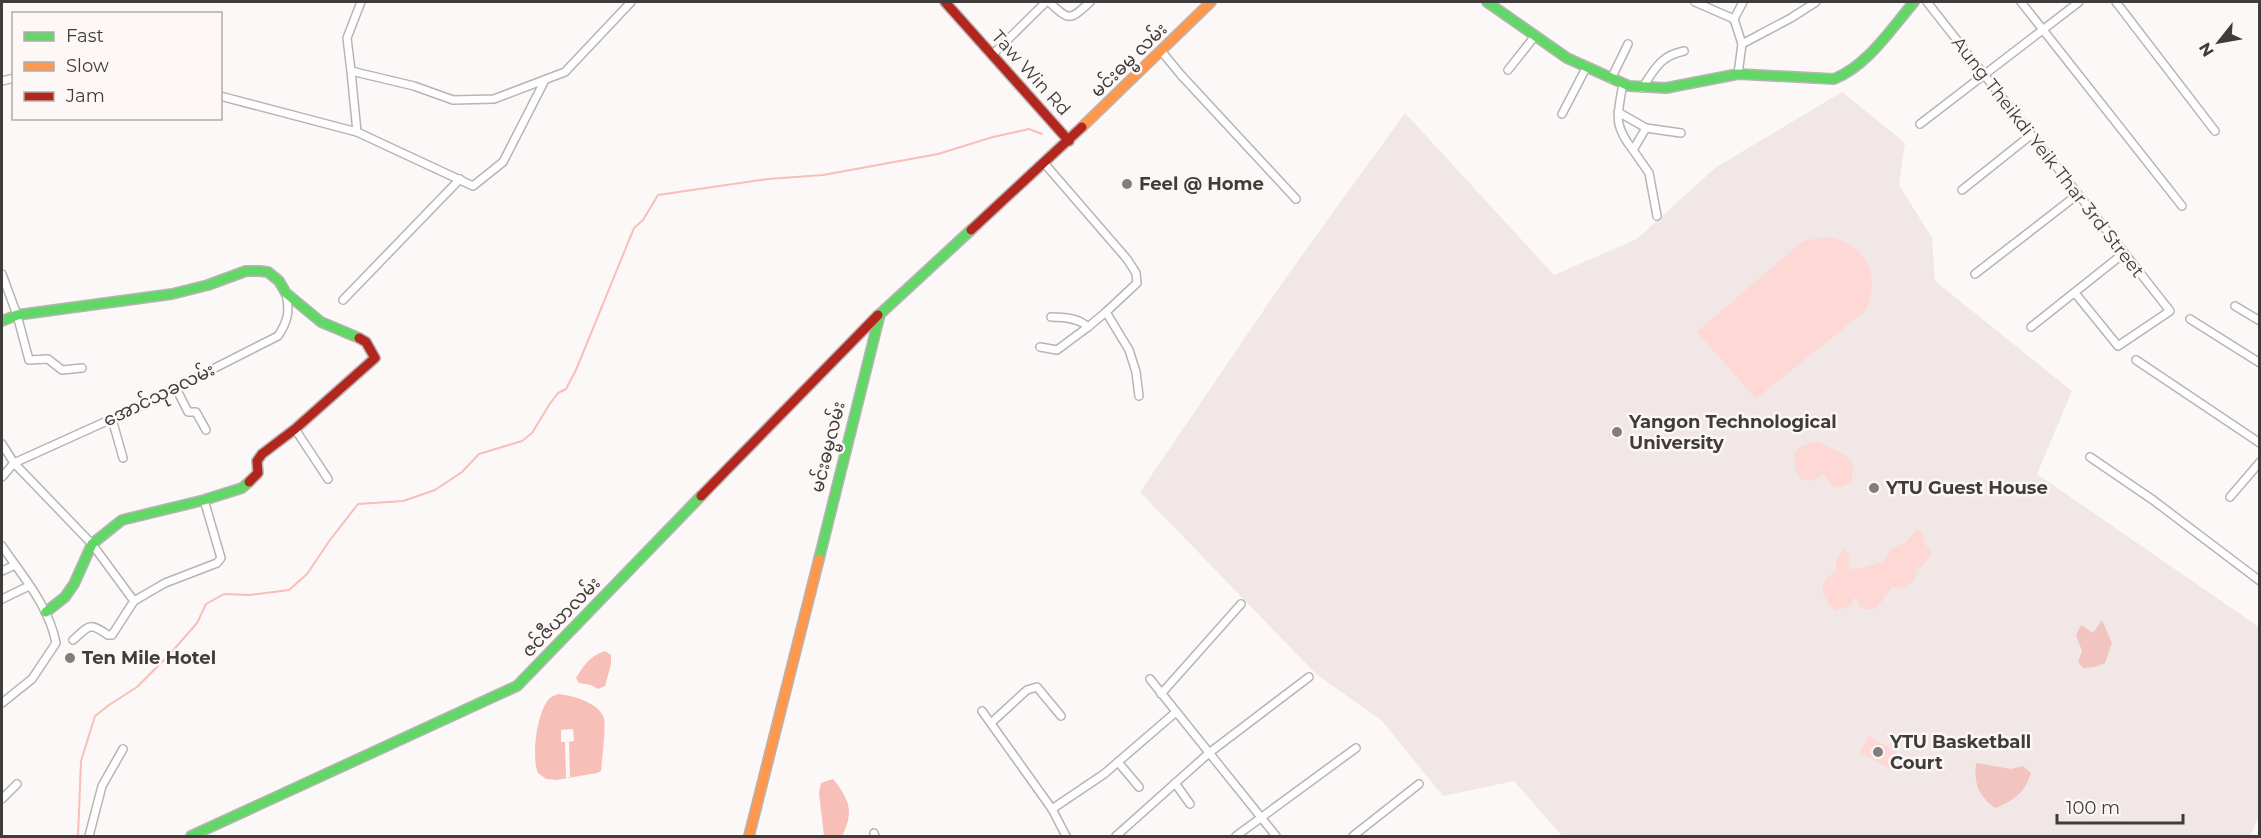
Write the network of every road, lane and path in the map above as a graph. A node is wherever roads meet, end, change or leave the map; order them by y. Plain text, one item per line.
1 (359, 2) edge
2 (631, 2) edge
3 (945, 2) edge
4 (1048, 2) edge
5 (1090, 2) edge
6 (1211, 2) edge
7 (1487, 2) edge
8 (1695, 2) edge
9 (1743, 2) edge
10 (1816, 2) edge
11 (1914, 2) edge
12 (1927, 2) edge
13 (2021, 2) edge
14 (2079, 2) edge
15 (2116, 2) edge
16 (1734, 19) junction
17 (2043, 29) junction
18 (1535, 36) junction
19 (1628, 44) dead end
20 (1742, 44) junction
21 (1684, 51) dead end
22 (1162, 52) junction
23 (992, 55) junction
24 (1586, 68) junction
25 (1508, 70) dead end
26 (351, 71) junction
27 (1738, 74) junction
28 (1984, 75) junction
29 (1611, 79) junction
30 (545, 80) junction
31 (1623, 83) junction
32 (1642, 88) junction
33 (222, 97) edge
34 (1618, 112) junction
35 (1562, 114) dead end
36 (1920, 124) dead end
37 (1646, 128) junction
38 (2215, 131) dead end
39 (357, 132) junction
40 (1681, 133) dead end
41 (2031, 135) junction
42 (1069, 141) junction
43 (1633, 150) junction
44 (1044, 163) junction
45 (459, 179) junction
46 (1962, 189) dead end
47 (2077, 195) junction
48 (1296, 199) dead end
49 (2182, 206) dead end
50 (1657, 216) dead end
51 (2124, 254) junction
52 (2, 274) edge
53 (1975, 274) dead end
54 (286, 293) junction
55 (2075, 293) junction
56 (343, 300) dead end
57 (2235, 306) dead end
58 (1106, 312) junction
59 (880, 314) junction
60 (17, 315) junction
61 (1051, 317) dead end
62 (2190, 319) dead end
63 (2, 321) edge
64 (2259, 321) edge
65 (1088, 327) junction
66 (2031, 327) dead end
67 (1040, 347) dead end
68 (2136, 360) dead end
69 (2259, 363) edge
70 (82, 368) dead end
71 (176, 387) junction
72 (1138, 396) dead end
73 (112, 419) junction
74 (295, 429) junction
75 (206, 430) dead end
76 (2259, 443) edge
77 (2, 444) edge
78 (2090, 457) dead end
79 (123, 458) dead end
80 (2259, 462) edge
81 (14, 463) junction
82 (2, 477) edge
83 (328, 479) dead end
84 (2230, 497) dead end
85 (204, 500) junction
86 (92, 544) junction
87 (2, 546) edge
88 (15, 565) junction
89 (2, 571) edge
90 (2259, 581) edge
91 (29, 586) junction
92 (2, 599) edge
93 (134, 601) junction
94 (1240, 604) dead end
95 (46, 612) junction
96 (73, 640) dead end
97 (1309, 677) dead end
98 (1150, 679) dead end
99 (1161, 694) junction
100 (2, 703) edge
101 (982, 711) dead end
102 (1176, 712) junction
103 (1061, 716) dead end
104 (991, 723) junction
105 (1356, 748) dead end
106 (123, 749) dead end
107 (1209, 753) junction
108 (1118, 762) junction
109 (1175, 783) junction
110 (17, 784) dead end
111 (1419, 784) dead end
112 (1139, 788) dead end
113 (2, 800) edge
114 (1190, 804) dead end
115 (1052, 809) junction
116 (1260, 817) junction
117 (89, 837) edge
118 (191, 837) edge
119 (749, 837) edge
120 (1066, 837) edge
121 (1116, 837) edge
122 (1236, 837) edge
123 (1276, 837) edge
124 (1353, 837) edge

1 - 26 street
2 - 30 street
3 - 23 street, Taw Win Rd
4 - 5 street
4 - 23 street
6 - 22 street, မင်းဓမ္မ လမ်း
7 - 18 street
8 - 16 street
9 - 16 street
10 - 20 street
11 - 27 street
12 - 28 street, Aung Theikdi Yeik Thar 3rd Street
13 - 17 street
14 - 17 street
15 - 38 street
16 - 20 street
17 - 28 street
17 - 49 street
18 - 24 street
18 - 25 street
19 - 29 street
20 - 27 street
21 - 32 street
22 - 42 street, မင်းဓမ္မ လမ်း
22 - 48 street
23 - 42 street, Taw Win Rd
24 - 29 street
24 - 35 street
26 - 30 street
26 - 39 street
27 - 32 street
28 - 36 street
28 - 41 street, Aung Theikdi Yeik Thar 3rd Street
29 - 31 street
30 - 45 street
31 - 32 street
31 - 34 street
33 - 39 street
34 - 37 street
34 - 43 street
37 - 40 street
37 - 43 street
39 - 45 street
41 - 46 street
41 - 47 street, Aung Theikdi Yeik Thar 3rd Street
42 - 44 street
43 - 50 street
44 - 58 street
44 - 59 street
45 - 56 street
47 - 51 street, Aung Theikdi Yeik Thar 3rd Street
47 - 53 street
51 - 55 street
51 - 55 street, Aung Theikdi Yeik Thar 3rd Street
52 - 60 street
54 - 60 street
54 - 71 street, အောင်သုခလမ်း
54 - 74 street
55 - 66 street
57 - 64 street
58 - 65 street
58 - 72 street
59 - 118 street, ဇင်ဇီယာလမ်း
59 - 119 street, မင်းဓမ္မလမ်း
60 - 63 street
60 - 70 street
61 - 65 street
62 - 69 street
65 - 67 street
68 - 76 street
71 - 73 street, အောင်သုခလမ်း
71 - 75 street
73 - 79 street
73 - 81 street, အောင်သုခလမ်း
74 - 83 street
74 - 85 street
77 - 81 street
78 - 90 street
80 - 84 street
81 - 82 street, အောင်သုခလမ်း
81 - 86 street
85 - 86 street
85 - 93 street
86 - 93 street
86 - 95 street
87 - 88 street
88 - 89 street
88 - 91 street
91 - 92 street
91 - 95 street
93 - 96 street
94 - 99 street
95 - 100 street
97 - 107 street
98 - 99 street
99 - 102 street
101 - 104 street
102 - 107 street
102 - 108 street
103 - 104 street
104 - 115 street
105 - 116 street
106 - 117 street
107 - 109 street
107 - 116 street
108 - 112 street
108 - 115 street
109 - 114 street
109 - 121 street
110 - 113 street
111 - 124 street
115 - 120 street
116 - 122 street
116 - 123 street

